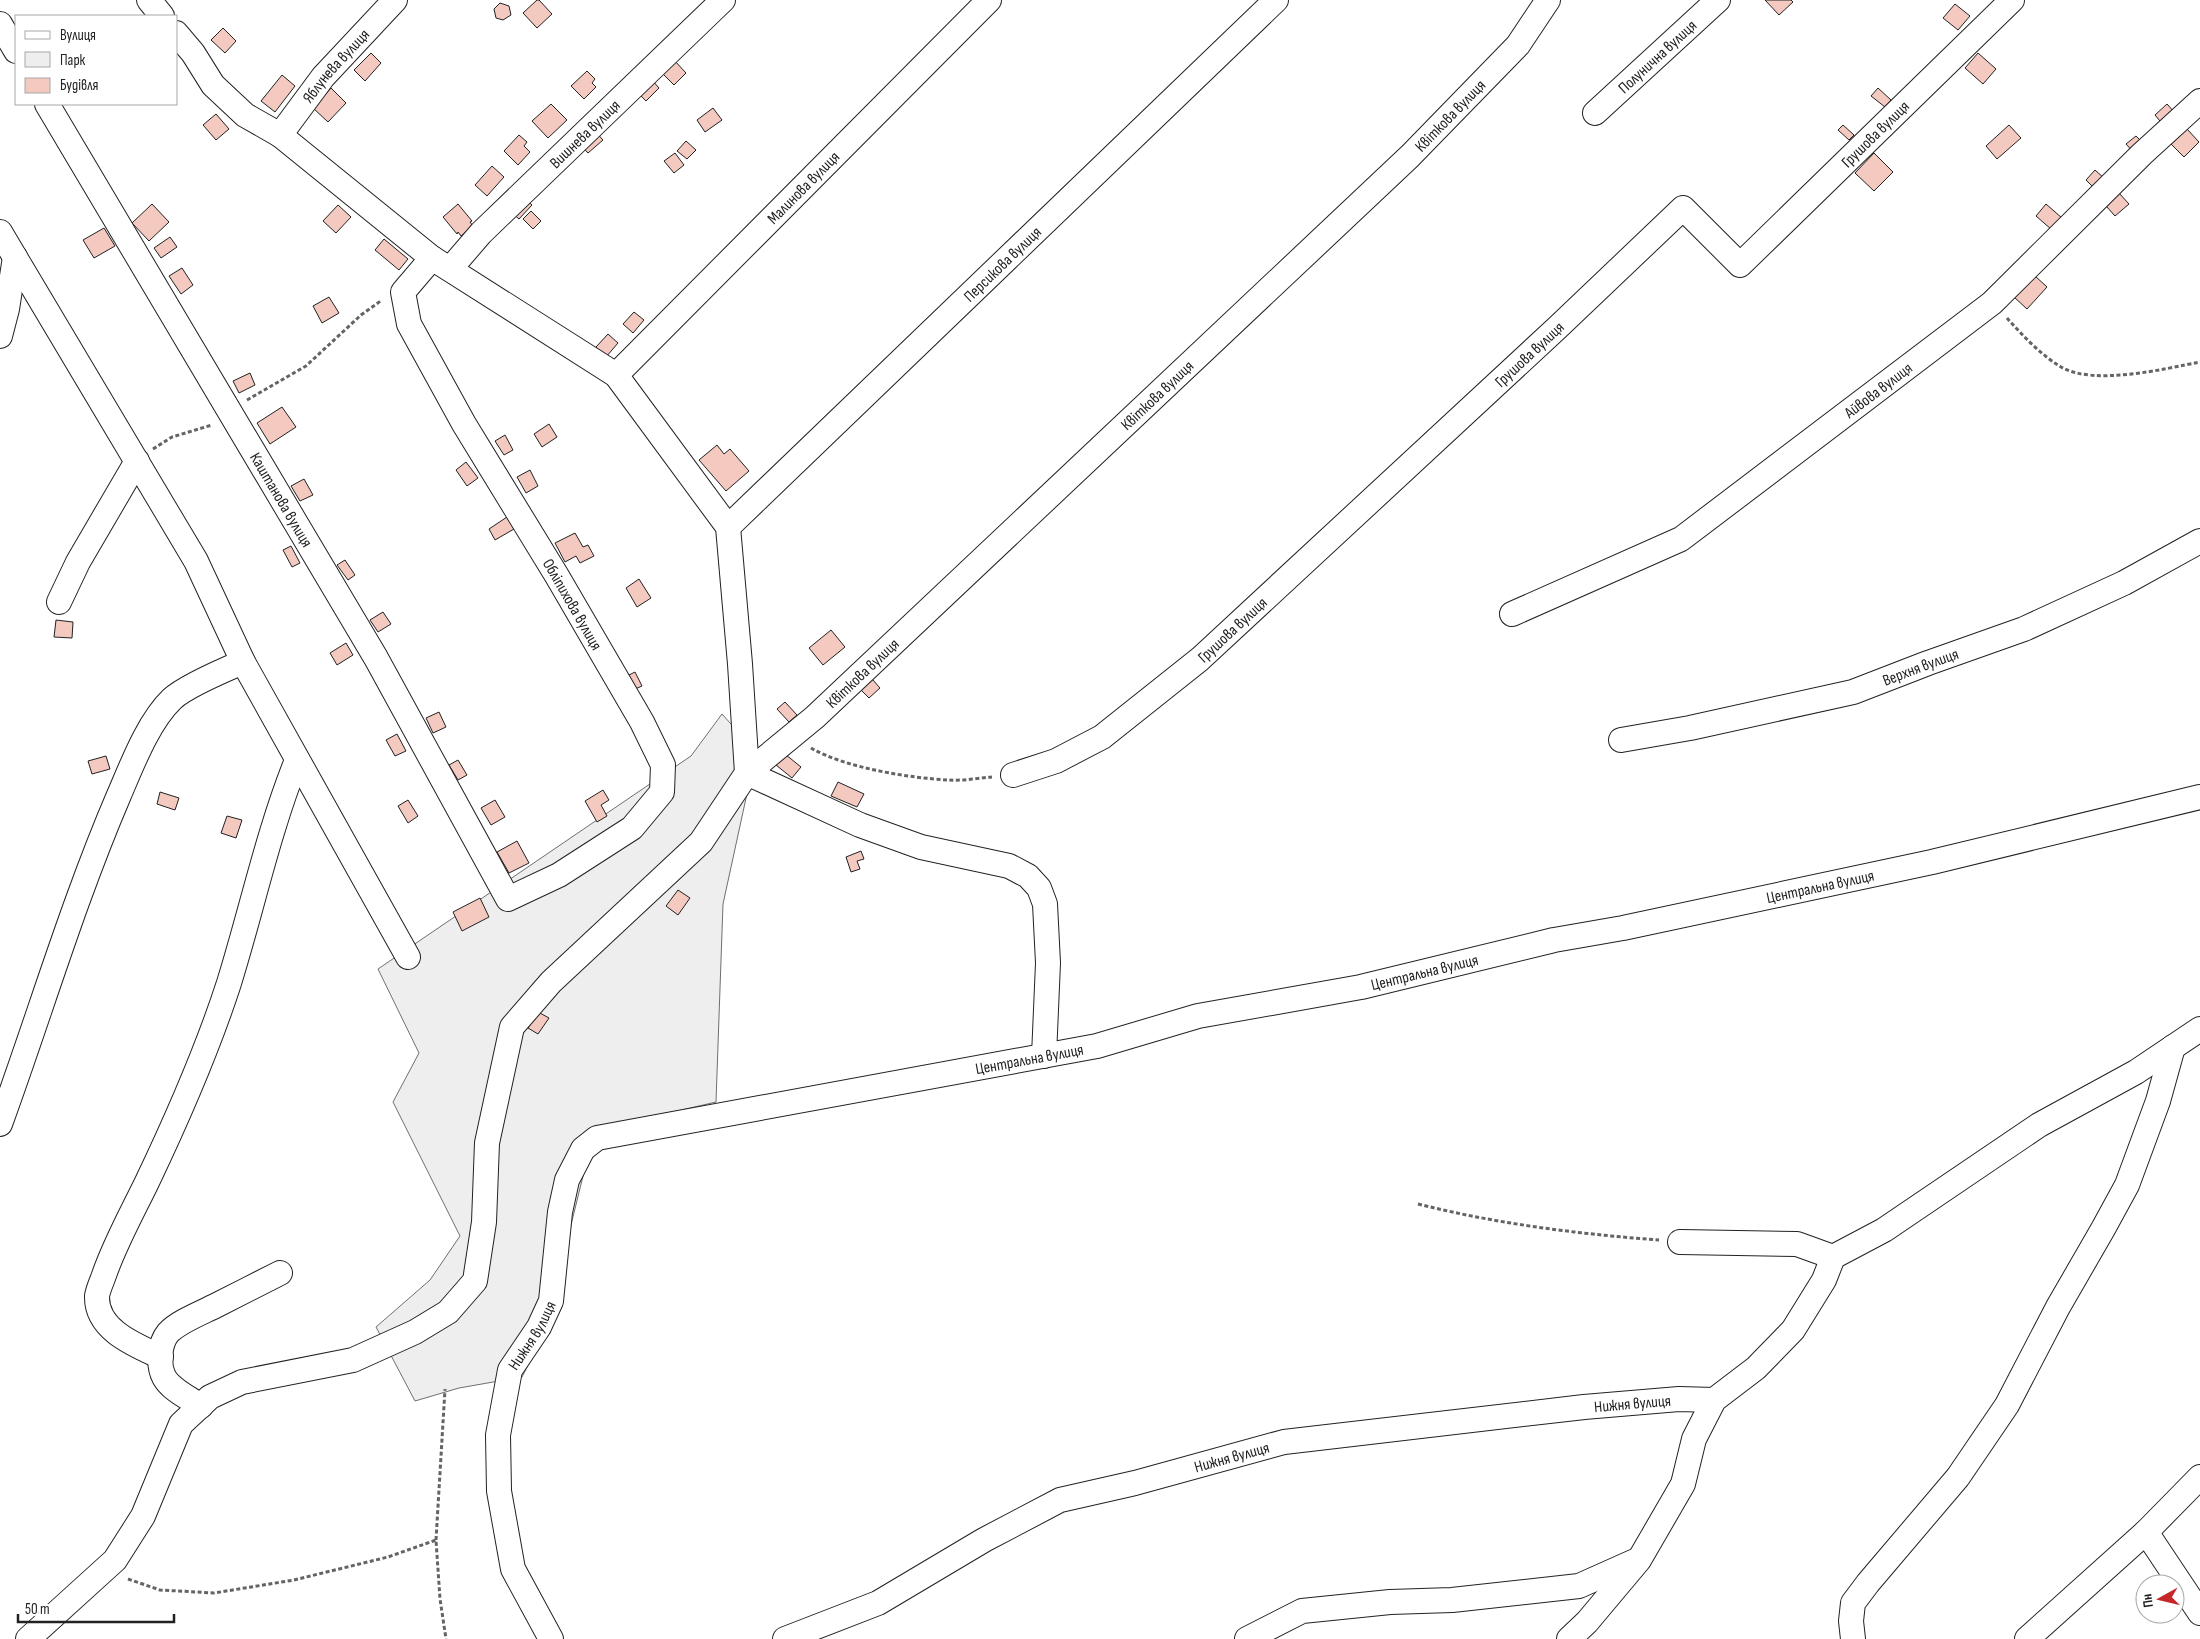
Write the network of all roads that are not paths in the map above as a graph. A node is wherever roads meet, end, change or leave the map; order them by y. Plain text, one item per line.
1 (149, 0) edge
2 (395, 0) edge
3 (723, 0) edge
4 (989, 0) edge
5 (1276, 0) edge
6 (1548, 0) edge
7 (1718, 0) edge
8 (2012, 0) edge
9 (161, 15) edge
10 (0, 24) edge
11 (178, 35) edge
12 (15, 49) edge
13 (2200, 101) edge
14 (49, 105) edge
15 (1595, 113) dead end
16 (280, 135) junction
17 (0, 232) edge
18 (15, 257) junction
19 (441, 264) junction
20 (0, 336) edge
21 (616, 375) junction
22 (137, 461) junction
23 (728, 527) junction
24 (2200, 541) edge
25 (59, 602) dead end
26 (1512, 614) dead end
27 (243, 662) junction
28 (1621, 740) dead end
29 (297, 760) junction
30 (747, 773) junction
31 (1012, 775) road end
32 (2200, 797) edge
33 (508, 899) joint
34 (408, 957) dead end
35 (2200, 1029) edge
36 (2173, 1048) junction
37 (1044, 1056) junction
38 (6, 1087) edge
39 (0, 1124) edge
40 (645, 1130) joint
41 (1680, 1242) road end
42 (1833, 1257) junction
43 (280, 1273) dead end
44 (161, 1357) junction
45 (1714, 1400) junction
46 (200, 1406) junction
47 (2200, 1477) edge
48 (2146, 1532) junction
49 (1639, 1560) junction
50 (2200, 1613) edge
51 (28, 1639) edge
52 (551, 1639) edge
53 (785, 1639) edge
54 (1247, 1639) edge
55 (1569, 1639) edge
56 (1853, 1639) edge
57 (2026, 1639) edge

1 - 9 street
2 - 16 street, Яблунева вулиця
3 - 19 street, Вишнева вулиця
4 - 21 street, Малинова вулиця
5 - 23 street, Персикова вулиця
6 - 30 street, Квіткова вулиця
7 - 15 street, Полунична вулиця
8 - 31 street, Грушова вулиця
10 - 12 street
11 - 16 street
13 - 26 street, Айвова вулиця
14 - 33 street, Каштанова вулиця
16 - 19 street
17 - 18 street
18 - 20 street
18 - 22 street
19 - 21 street
19 - 33 street, Обліпихова вулиця
21 - 23 street
22 - 25 street
22 - 27 street
23 - 30 street
24 - 28 street, Верхня вулиця
27 - 29 street
27 - 38 street
29 - 34 street
29 - 44 street
30 - 37 street
30 - 46 street, Квіткова вулиця
32 - 37 street, Центральна вулиця
35 - 36 street
36 - 42 street
36 - 56 street
37 - 40 street, Центральна вулиця
38 - 39 street
40 - 52 street, Нижня вулиця
41 - 42 street
42 - 45 street
43 - 44 street
44 - 46 street
45 - 49 street
45 - 53 street, Нижня вулиця
46 - 51 street, Квіткова вулиця
47 - 48 street
48 - 50 street
48 - 57 street
49 - 54 street
49 - 55 street

